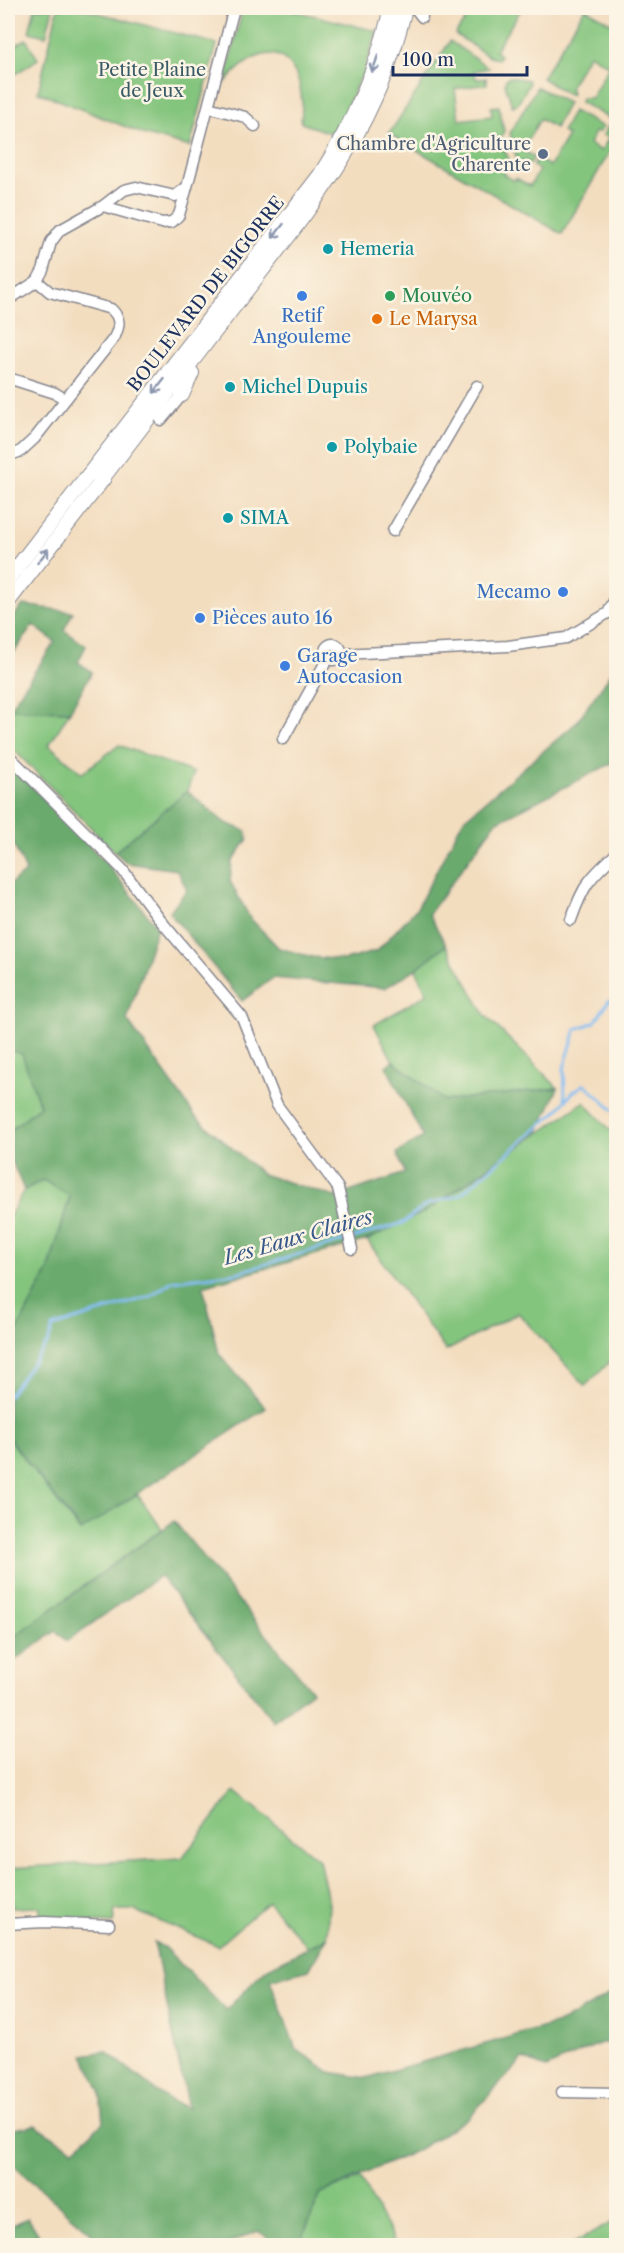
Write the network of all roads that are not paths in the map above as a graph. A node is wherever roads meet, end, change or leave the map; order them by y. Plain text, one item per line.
1 (234, 8) edge
2 (391, 8) edge
3 (405, 8) edge
4 (415, 8) edge
5 (422, 17) dead end
6 (208, 106) junction
7 (255, 126) dead end
8 (187, 187) junction
9 (103, 206) junction
10 (305, 215) junction
11 (37, 281) junction
12 (8, 300) edge
13 (8, 378) edge
14 (477, 387) dead end
15 (182, 395) joint
16 (65, 399) junction
17 (161, 420) joint
18 (8, 456) edge
19 (99, 483) junction
20 (393, 531) dead end
21 (8, 579) edge
22 (616, 597) edge
23 (8, 602) edge
24 (283, 739) dead end
25 (8, 755) edge
26 (616, 854) edge
27 (571, 920) dead end
28 (352, 1247) dead end
29 (8, 1924) edge
30 (110, 1925) dead end
31 (562, 2092) dead end
32 (616, 2093) edge

1 - 6 street
2 -> 21 main road, BOULEVARD DE BIGORRE
3 - 10 main road, BOULEVARD DE BIGORRE
4 - 5 street
6 - 7 street
6 - 8 street
8 - 9 street
8 - 9 street
9 - 11 street
10 - 15 main road
10 - 19 main road, BOULEVARD DE BIGORRE
11 - 12 street
11 - 16 street
13 - 16 street
14 - 20 street
15 - 17 street
16 - 18 street
17 - 19 main road
23 -> 19 main road
22 - 24 street
25 - 28 street
26 - 27 street
29 - 30 street
31 - 32 street

